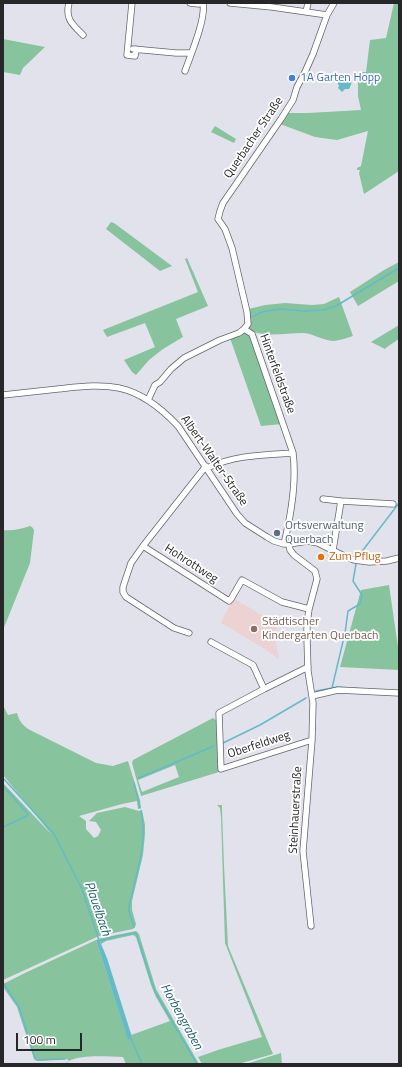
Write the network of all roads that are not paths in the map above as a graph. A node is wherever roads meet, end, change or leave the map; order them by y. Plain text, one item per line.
1 (69, 3) edge
2 (132, 3) edge
3 (190, 3) edge
4 (202, 3) edge
5 (230, 3) edge
6 (308, 3) edge
7 (334, 3) edge
8 (272, 5) edge
9 (306, 12) junction
10 (327, 15) junction
11 (82, 35) dead end
12 (191, 53) junction
13 (185, 71) dead end
14 (218, 219) joint
15 (244, 330) junction
16 (3, 395) edge
17 (148, 400) junction
18 (294, 453) junction
19 (206, 467) junction
20 (323, 499) dead end
21 (341, 501) junction
22 (393, 504) dead end
23 (286, 544) junction
24 (143, 546) junction
25 (333, 550) junction
26 (399, 558) edge
27 (310, 609) junction
28 (189, 633) dead end
29 (211, 642) dead end
30 (308, 667) junction
31 (264, 689) junction
32 (399, 693) edge
33 (312, 696) junction
34 (312, 740) junction
35 (311, 926) dead end

1 - 11 street
2 - 12 street
3 - 4 street
4 - 12 street
5 - 8 street
6 - 9 street
7 - 10 street, Querbacher Straße
8 - 9 street
9 - 10 street
10 - 14 street, Querbacher Straße
12 - 13 street
14 - 15 street, Hinterfeldstraße
15 - 17 street
15 - 18 street, Hinterfeldstraße
16 - 17 street, Albert-Walter-Straße
17 - 19 street, Albert-Walter-Straße
18 - 19 street
18 - 23 street, Hinterfeldstraße
19 - 23 street, Albert-Walter-Straße
19 - 24 street, Hohrottweg
20 - 21 street
21 - 22 street
21 - 25 street
23 - 25 street
23 - 27 street, Steinhauerstraße
24 - 27 street, Hohrottweg
24 - 28 street
25 - 26 street
27 - 30 street, Steinhauerstraße
29 - 31 street
30 - 31 street
30 - 33 street, Steinhauerstraße
31 - 34 street, Oberfeldweg
32 - 33 street
33 - 34 street, Steinhauerstraße
34 - 35 street, Steinhauerstraße

